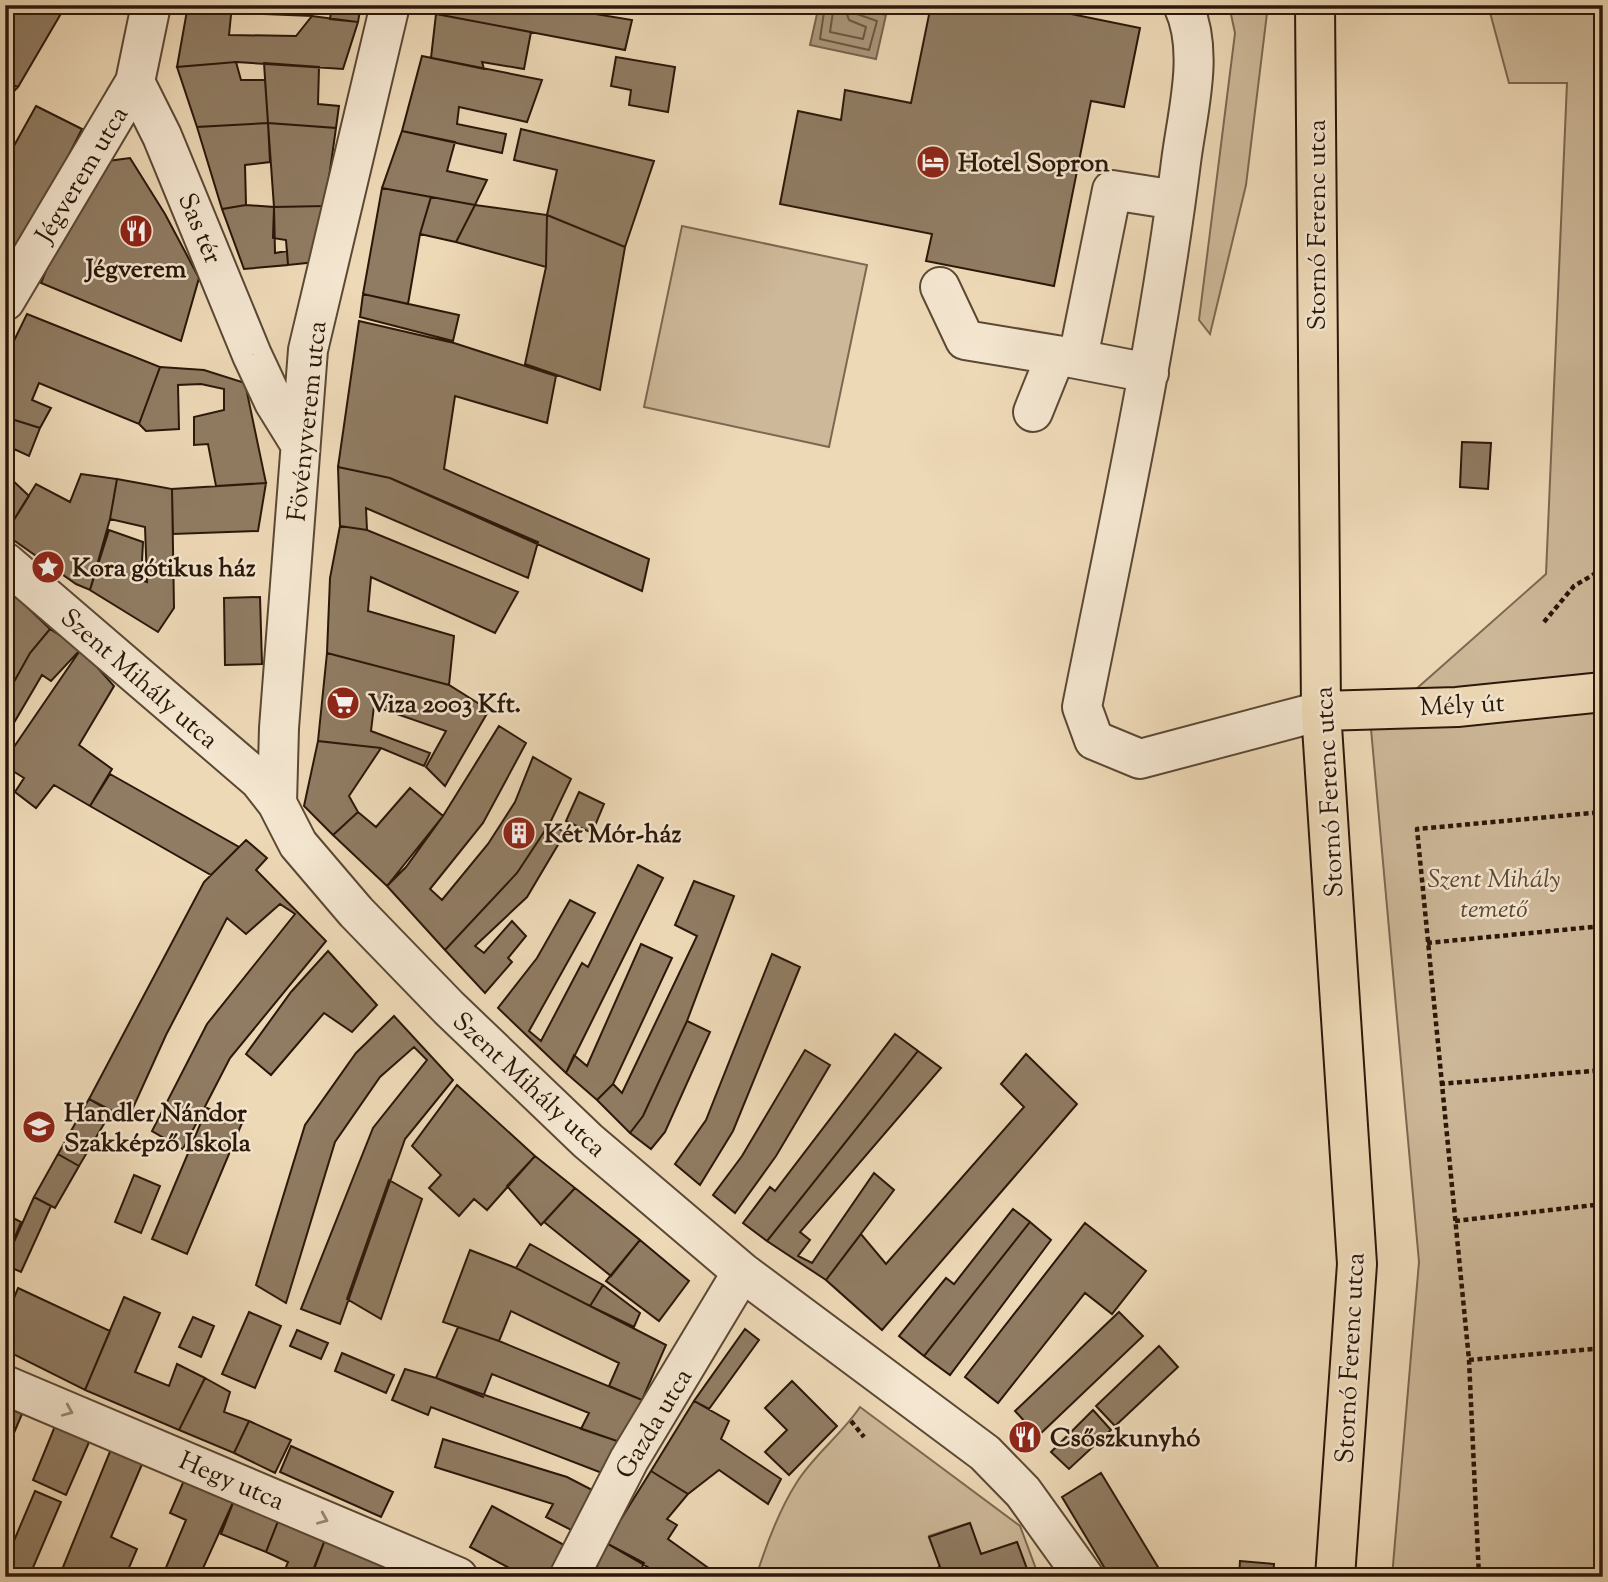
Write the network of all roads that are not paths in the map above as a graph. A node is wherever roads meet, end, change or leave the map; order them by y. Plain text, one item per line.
1 (151, 5) edge
2 (390, 5) edge
3 (1182, 5) edge
4 (1315, 5) edge
5 (135, 82) junction
6 (1176, 200) junction
7 (940, 287) dead end
8 (5, 301) edge
9 (308, 350) junction
10 (252, 355) junction
11 (1067, 357) junction
12 (1149, 373) junction
13 (1033, 412) dead end
14 (300, 444) junction
15 (5, 562) edge
16 (1603, 692) edge
17 (1321, 711) junction
18 (277, 803) junction
19 (743, 1272) junction
20 (5, 1385) edge
21 (458, 1577) edge
22 (569, 1577) edge
23 (1084, 1577) edge
24 (1335, 1577) edge

1 - 5 street
2 - 9 street, Fövényverem utca
3 - 6 street
4 - 17 main road, Stornó Ferenc utca
5 - 8 street, Jégverem utca
5 - 10 street, Sas tér
6 - 11 street
6 - 12 street
7 - 11 street
9 - 10 street
9 - 14 street, Fövényverem utca
10 - 14 street, Sas tér
11 - 12 street
11 - 13 street
12 - 17 street
14 - 18 street, Fövényverem utca
15 - 18 street, Szent Mihály utca
16 - 17 main road, Mély út
17 - 24 main road, Stornó Ferenc utca
18 - 19 street, Szent Mihály utca
19 - 22 street, Gazda utca
19 - 23 street, Szent Mihály utca
20 -> 21 street, Hegy utca

